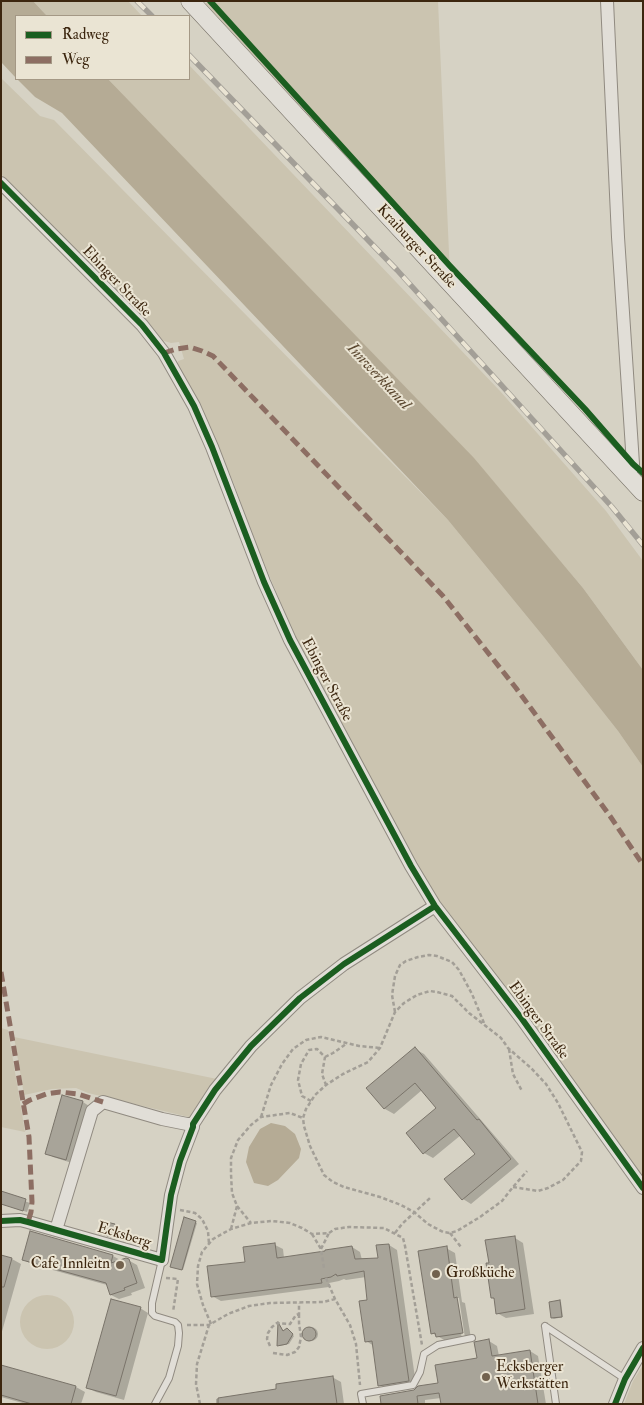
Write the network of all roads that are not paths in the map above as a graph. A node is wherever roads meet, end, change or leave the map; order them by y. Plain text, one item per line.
1 (606, 1) edge
2 (195, 3) edge
3 (1, 183) edge
4 (629, 478) junction
5 (643, 492) edge
6 (435, 906) junction
7 (193, 1124) junction
8 (643, 1188) edge
9 (1, 1221) edge
10 (56, 1230) junction
11 (162, 1260) junction
12 (472, 1338) dead end
13 (643, 1348) edge
14 (626, 1379) junction
15 (155, 1404) edge
16 (363, 1404) edge
17 (556, 1404) edge
18 (615, 1404) edge

1 - 4 street
2 - 4 main road, Kraiburger Straße
3 - 6 street, Ebinger Straße
4 - 5 main road, Kraiburger Straße
6 - 7 street, Ecksberg
6 - 8 street, Ebinger Straße
7 - 10 street
7 - 11 street, Ecksberg
9 - 10 street, Ecksberg
10 - 11 street, Ecksberg
11 - 15 lane
12 - 16 lane
13 - 14 street
14 - 17 lane
14 - 18 street

